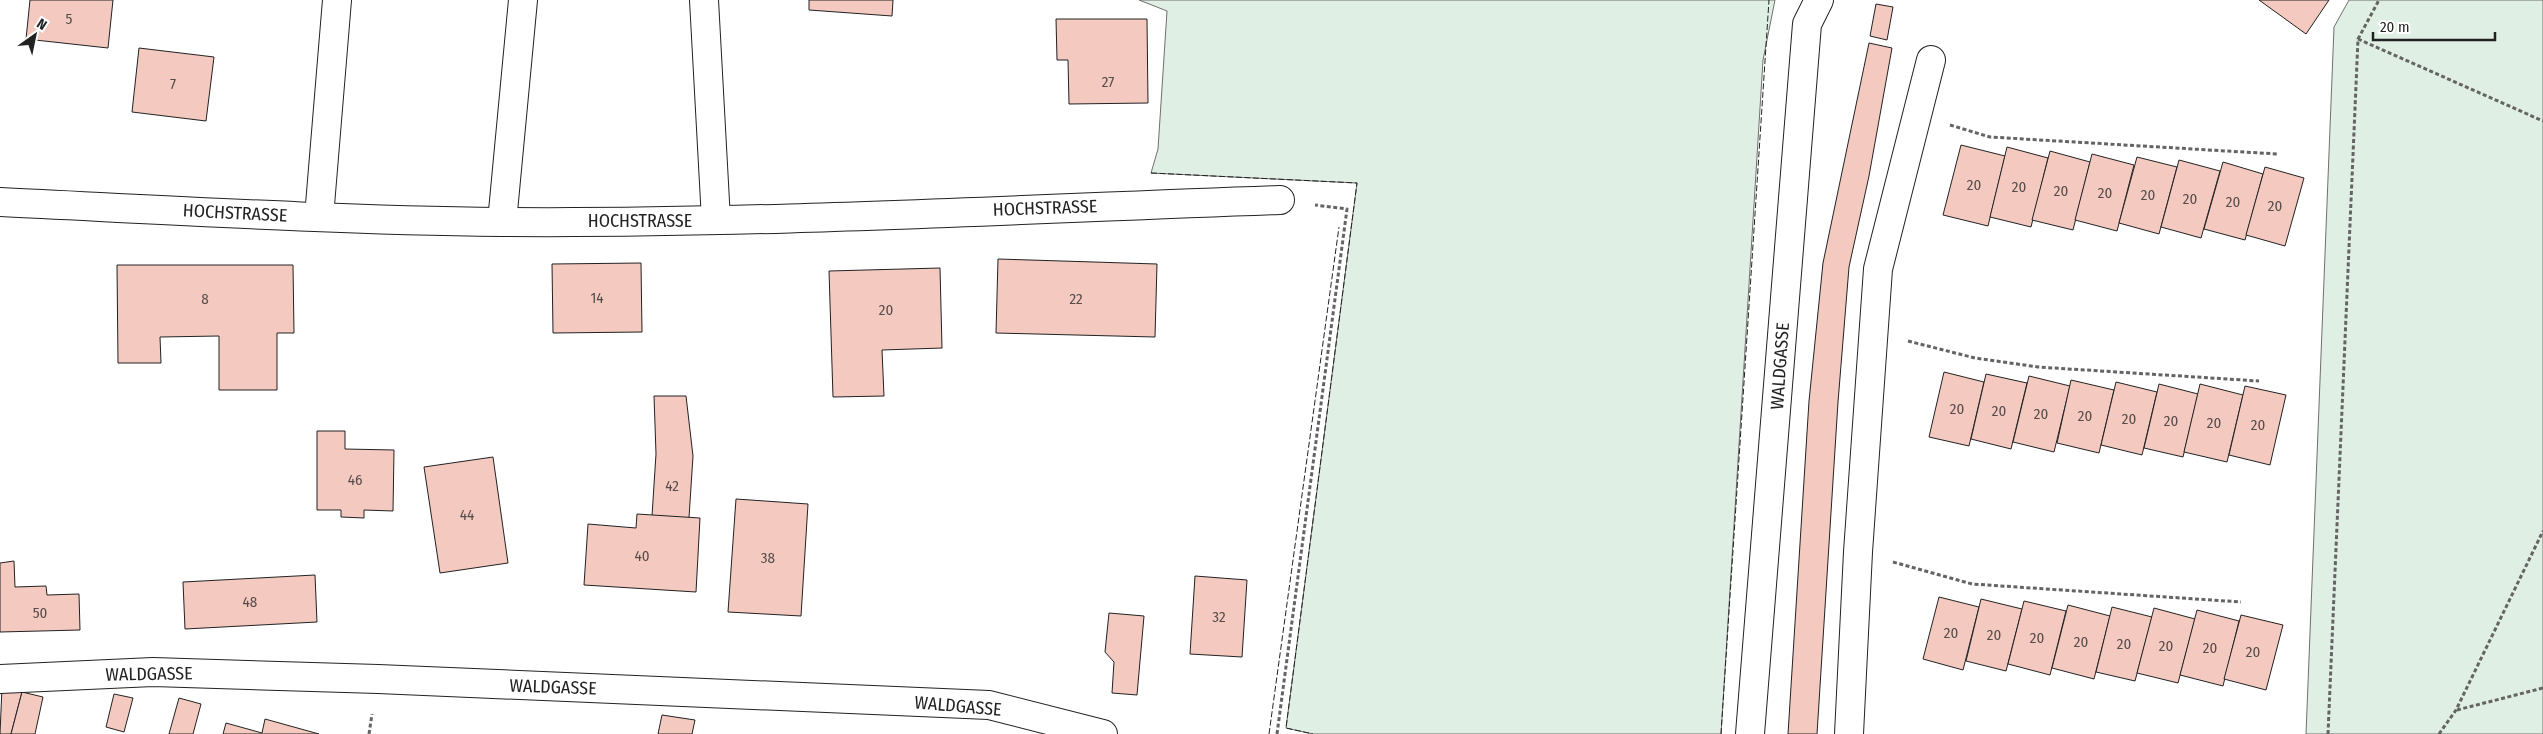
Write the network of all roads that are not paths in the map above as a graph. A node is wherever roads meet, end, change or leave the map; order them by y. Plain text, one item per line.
1 (336, 0) edge
2 (523, 0) edge
3 (704, 0) edge
4 (1819, 0) edge
5 (1931, 60) dead end
6 (1280, 200) road end
7 (0, 202) edge
8 (319, 217) junction
9 (716, 220) junction
10 (502, 222) junction
11 (0, 679) edge
12 (1103, 734) edge
13 (1750, 734) edge
14 (1849, 734) edge

1 - 8 street
2 - 10 street
3 - 9 street
4 - 13 street, WALDGASSE
5 - 14 street
6 - 9 street, HOCHSTRASSE
7 - 8 street, HOCHSTRASSE
8 - 10 street, HOCHSTRASSE
9 - 10 street, HOCHSTRASSE
11 - 12 street, WALDGASSE

